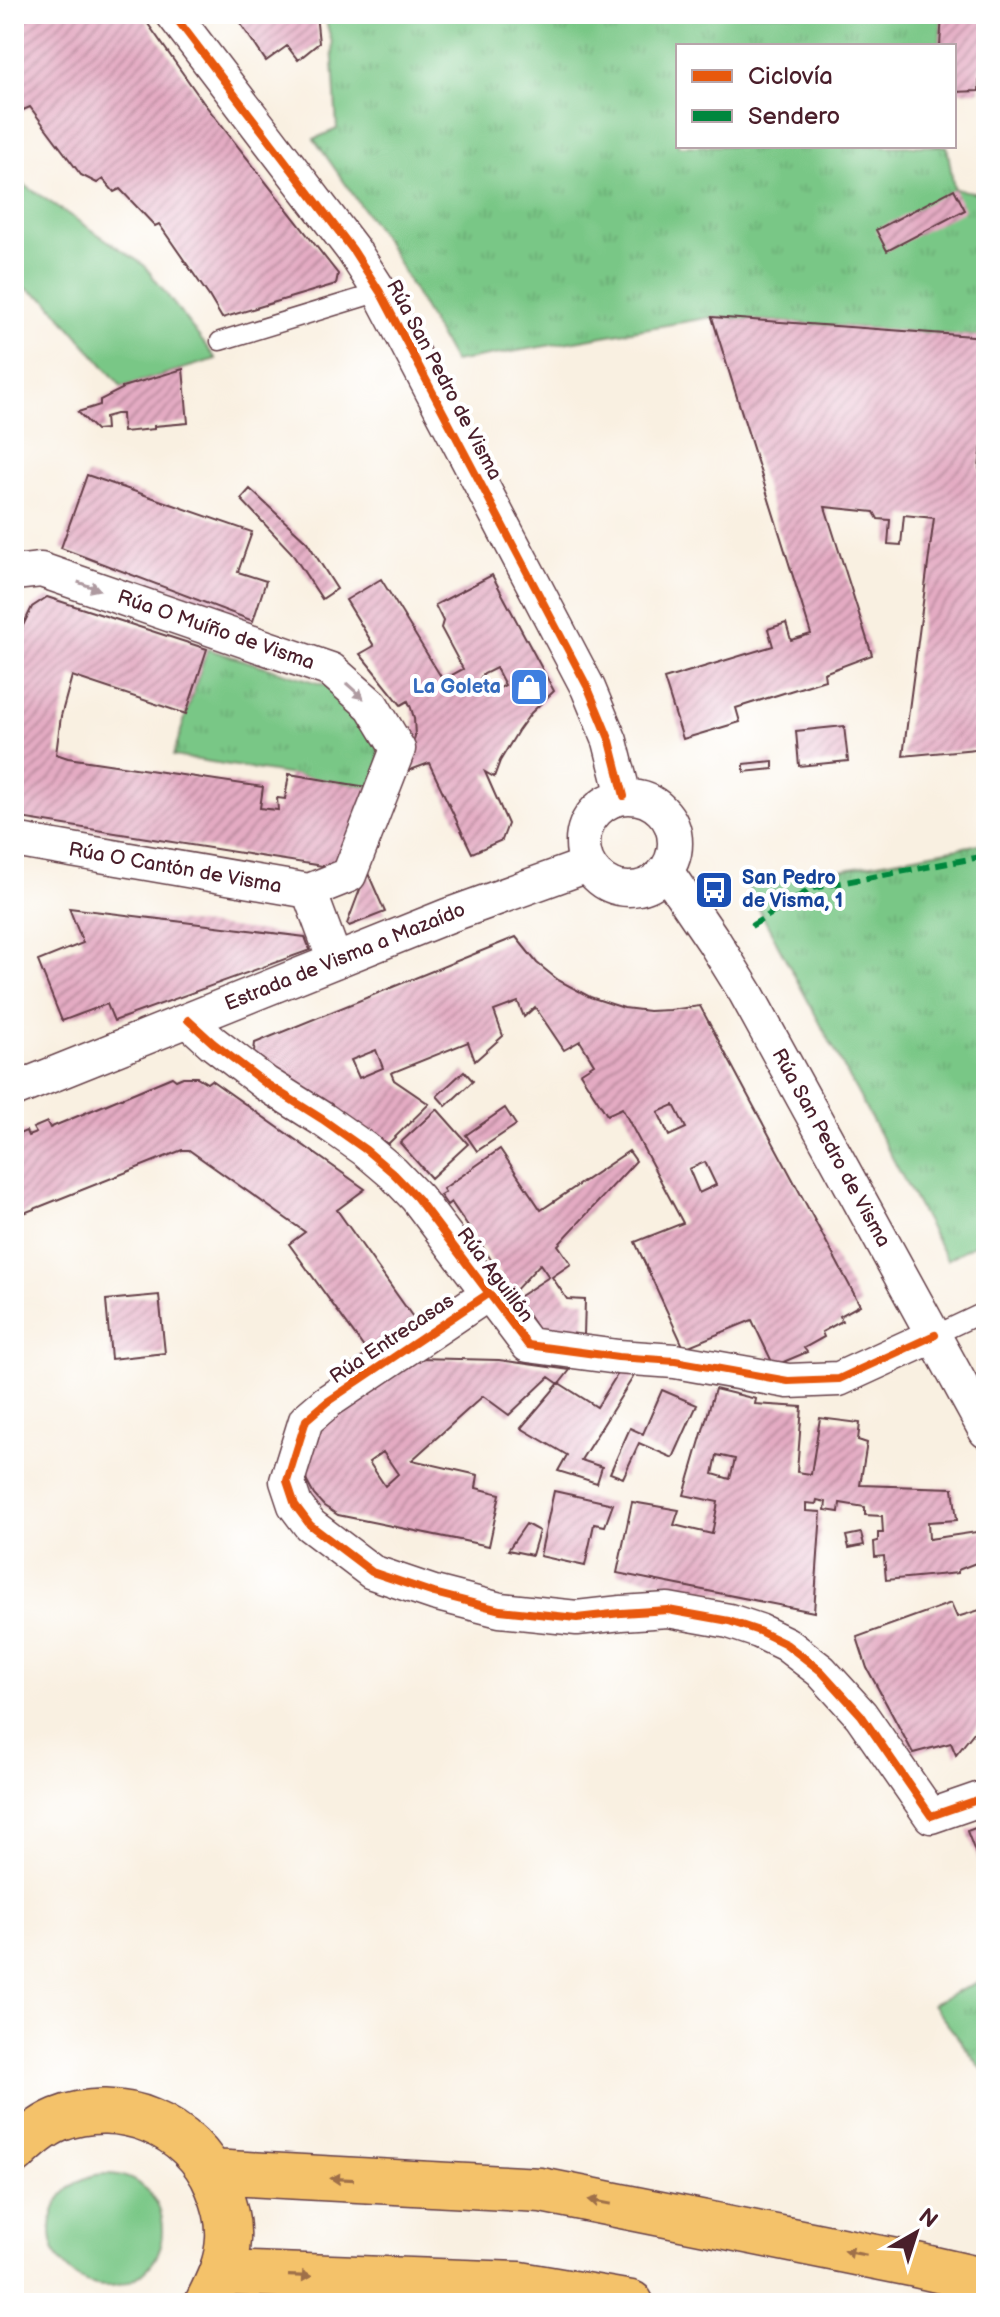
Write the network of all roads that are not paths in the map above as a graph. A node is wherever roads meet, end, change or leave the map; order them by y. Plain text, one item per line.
1 (173, 14) edge
2 (380, 292) junction
3 (220, 341) dead end
4 (14, 573) edge
5 (624, 796) junction
6 (14, 840) edge
7 (588, 865) junction
8 (666, 871) junction
9 (309, 891) junction
10 (335, 961) junction
11 (188, 1020) junction
12 (14, 1090) edge
13 (489, 1293) junction
14 (986, 1311) edge
15 (935, 1335) junction
16 (986, 1431) edge
17 (986, 1797) edge
18 (14, 2153) edge
19 (211, 2172) junction
20 (986, 2281) edge
21 (214, 2288) edge
22 (631, 2303) edge

1 - 2 street, Rúa San Pedro de Visma
2 - 3 lane
2 - 5 street, Rúa San Pedro de Visma
4 -> 9 street, Rúa O Muíño de Visma
5 - 7 street
5 - 8 street
6 - 9 street, Rúa O Cantón de Visma
7 - 8 street
7 - 10 street, Estrada de Visma a Mazaído
8 - 15 street, Rúa San Pedro de Visma
9 - 10 street, Rúa O Cantón de Visma
10 - 11 street, Estrada de Visma a Mazaído
11 - 12 street, Estrada de Visma a Mazaído
11 - 13 street, Rúa Aguillón
13 - 15 street, Rúa Aguillón
13 - 17 street, Rúa Entrecasas
14 - 15 lane
15 - 16 street, Rúa San Pedro de Visma
18 - 19 highway
20 -> 19 highway
19 - 21 highway
21 -> 22 highway

